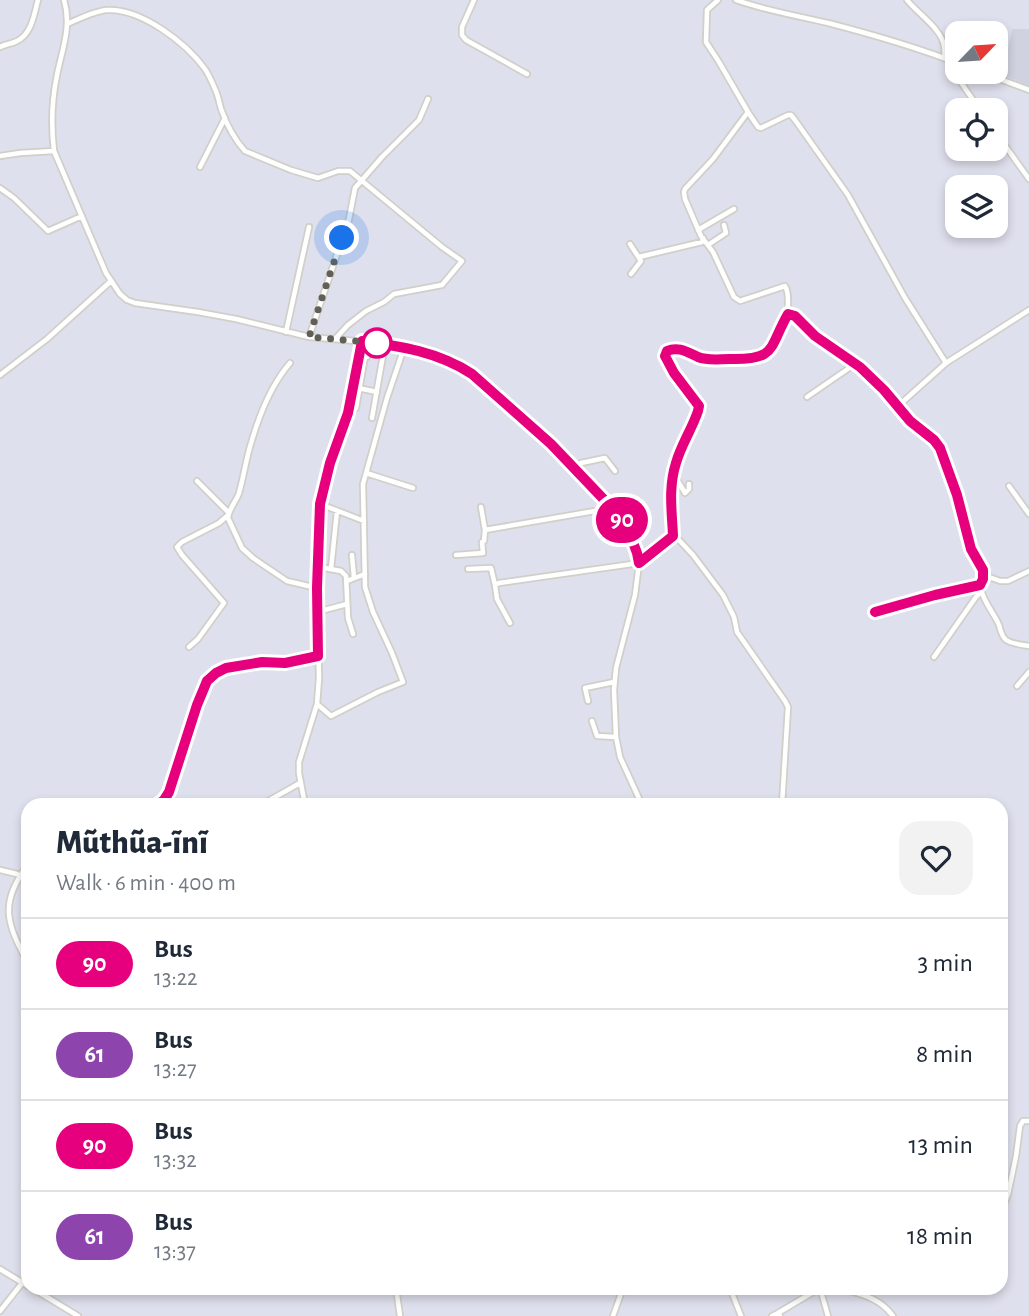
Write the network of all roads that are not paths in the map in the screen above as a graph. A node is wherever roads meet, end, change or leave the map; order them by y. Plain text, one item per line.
1 (38, 0) edge
2 (64, 0) edge
3 (474, 0) edge
4 (718, 0) edge
5 (736, 0) edge
6 (907, 0) edge
7 (66, 24) junction
8 (0, 47) edge
9 (944, 57) joint
10 (527, 75) dead end
11 (1008, 82) edge
12 (1029, 90) edge
13 (428, 99) dead end
14 (748, 112) junction
15 (225, 118) junction
16 (1008, 150) edge
17 (54, 151) junction
18 (0, 156) edge
19 (201, 166) dead end
20 (1029, 179) edge
21 (361, 180) junction
22 (0, 188) edge
23 (734, 209) dead end
24 (82, 216) junction
25 (724, 225) dead end
26 (309, 227) dead end
27 (698, 230) junction
28 (703, 238) junction
29 (630, 244) dead end
30 (708, 245) junction
31 (639, 257) junction
32 (631, 274) dead end
33 (111, 281) junction
34 (1029, 310) edge
35 (788, 314) junction
36 (286, 332) junction
37 (309, 337) junction
38 (335, 339) junction
39 (365, 341) junction
40 (385, 344) junction
41 (404, 348) junction
42 (290, 363) dead end
43 (946, 363) junction
44 (856, 364) junction
45 (0, 375) edge
46 (357, 388) junction
47 (377, 392) junction
48 (807, 397) dead end
49 (897, 407) junction
50 (372, 418) dead end
51 (573, 468) junction
52 (615, 471) dead end
53 (366, 473) junction
54 (673, 473) junction
55 (197, 481) dead end
56 (689, 484) dead end
57 (1009, 486) dead end
58 (413, 488) dead end
59 (320, 504) junction
60 (481, 507) dead end
61 (612, 508) junction
62 (337, 511) junction
63 (228, 514) junction
64 (1029, 514) edge
65 (364, 521) junction
66 (485, 530) junction
67 (673, 536) junction
68 (352, 555) dead end
69 (456, 555) dead end
70 (639, 563) junction
71 (319, 567) junction
72 (331, 569) junction
73 (468, 569) dead end
74 (983, 570) junction
75 (1029, 571) edge
76 (365, 574) junction
77 (354, 578) junction
78 (347, 581) junction
79 (495, 585) junction
80 (980, 585) junction
81 (317, 588) junction
82 (981, 593) junction
83 (347, 604) junction
84 (317, 612) junction
85 (875, 612) dead end
86 (510, 622) dead end
87 (353, 634) dead end
88 (1029, 646) edge
89 (189, 647) dead end
90 (318, 656) junction
91 (934, 657) dead end
92 (1029, 672) edge
93 (614, 682) junction
94 (1017, 686) dead end
95 (588, 701) dead end
96 (317, 704) junction
97 (592, 721) dead end
98 (616, 737) junction
99 (300, 783) junction
100 (165, 798) edge
101 (273, 798) edge
102 (303, 798) edge
103 (639, 798) edge
104 (782, 798) edge
105 (0, 870) edge
106 (21, 870) edge
107 (17, 874) junction
108 (2, 904) dead end
109 (2, 911) dead end
110 (21, 951) edge
111 (1029, 1121) edge
112 (1008, 1194) edge
113 (0, 1269) edge
114 (21, 1281) edge
115 (21, 1292) edge
116 (44, 1295) edge
117 (397, 1295) edge
118 (620, 1295) edge
119 (732, 1295) edge
120 (809, 1295) edge
121 (822, 1295) edge
122 (868, 1295) edge
123 (0, 1311) edge
124 (779, 1314) edge
125 (78, 1316) edge
126 (400, 1316) edge
127 (613, 1316) edge
128 (740, 1316) edge
129 (772, 1316) edge
130 (828, 1316) edge
131 (893, 1316) edge

1 - 8 street
2 - 7 street
3 - 10 street
4 - 14 street
5 - 9 street
6 - 9 street
7 - 15 street
7 - 17 street
11 - 12 street
13 - 21 street
14 - 27 street
14 - 43 street
15 - 19 street
15 - 21 street
16 - 20 street
17 - 18 street
17 - 24 street
21 - 37 street
21 - 38 street
22 - 24 street
23 - 27 street
24 - 33 street
25 - 30 street
26 - 36 street
27 - 28 street
28 - 30 street
28 - 31 street
29 - 31 street
30 - 35 street
31 - 32 street
33 - 36 street
33 - 45 street
34 - 43 street
35 - 44 street
35 - 54 street
36 - 37 street
37 - 38 street
38 - 39 street
39 - 40 street
39 - 46 street
40 - 41 street
40 - 47 street
41 - 51 street
41 - 53 street
42 - 63 street
43 - 49 street
44 - 48 street
44 - 49 street
46 - 47 street
46 - 59 street
47 - 50 street
49 - 74 street
51 - 52 street
51 - 61 street
53 - 58 street
53 - 65 street
54 - 56 street
54 - 67 street
55 - 63 street
57 - 64 street
59 - 62 street
59 - 71 street
60 - 66 street
61 - 66 street
61 - 70 street
62 - 65 street
62 - 72 street
63 - 81 street
63 - 89 street
65 - 76 street
66 - 69 street
67 - 70 street
67 - 104 street
68 - 77 street
70 - 79 street
70 - 93 street
71 - 72 street
71 - 81 street
72 - 78 street
73 - 79 street
74 - 75 street
74 - 80 street
76 - 77 street
76 - 96 street
77 - 78 street
78 - 83 street
79 - 86 street
80 - 82 street
80 - 85 street
81 - 84 street
82 - 88 street
82 - 91 street
83 - 84 street
83 - 87 street
84 - 90 street
90 - 96 street
90 - 100 street
92 - 94 street
93 - 95 street
93 - 98 street
96 - 99 street
97 - 98 street
98 - 103 street
99 - 101 street
99 - 102 street
105 - 107 street
106 - 107 street
107 - 108 street
109 - 110 street
111 - 112 street
113 - 114 street
115 - 123 street
116 - 125 street
117 - 126 street
118 - 127 street
119 - 128 street
120 - 124 street
121 - 130 street
122 - 131 street
124 - 129 street

